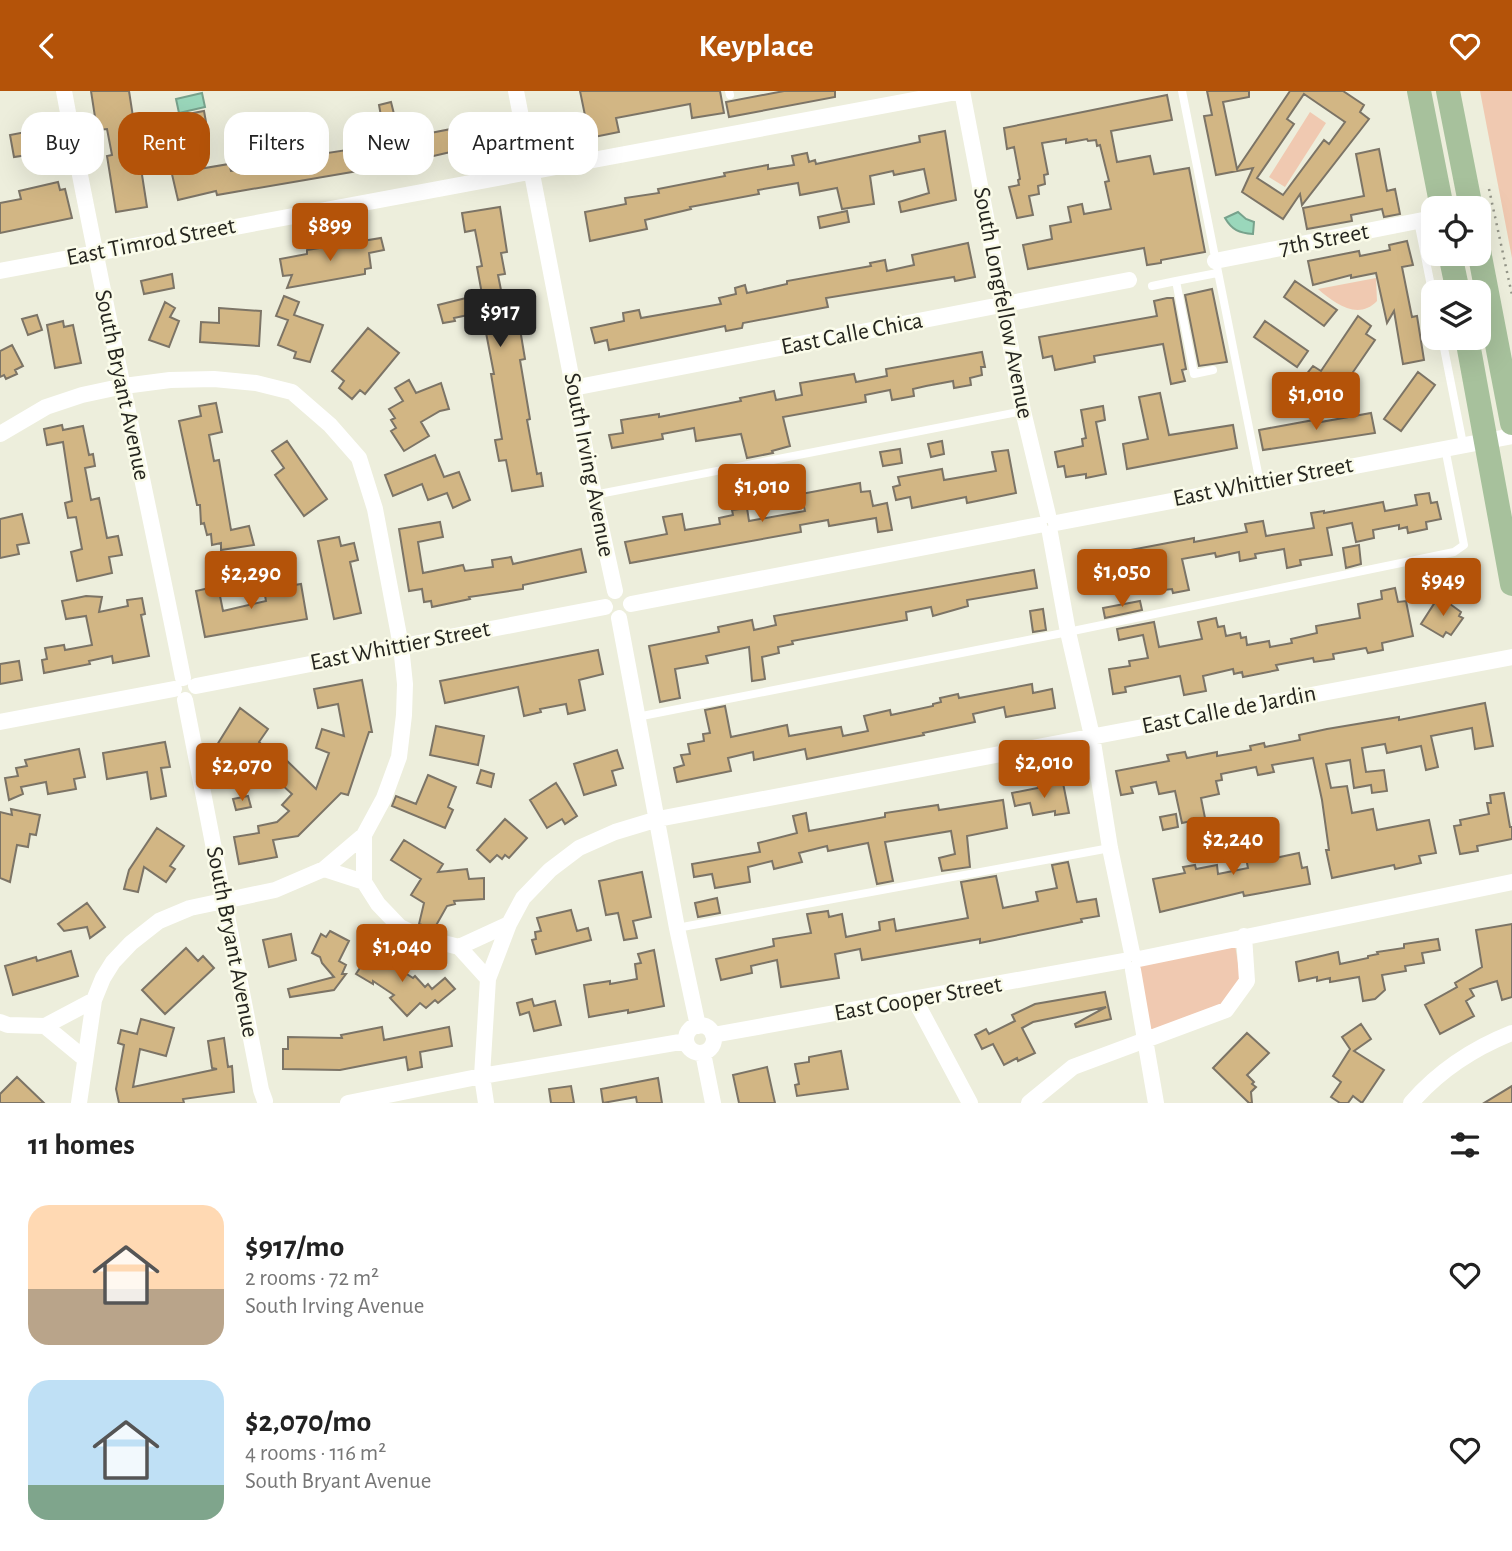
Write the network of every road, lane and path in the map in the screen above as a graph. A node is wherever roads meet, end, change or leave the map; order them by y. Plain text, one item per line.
1 (64, 91) edge
2 (516, 91) edge
3 (962, 91) edge
4 (1182, 91) edge
5 (1419, 91) edge
6 (1448, 91) edge
7 (520, 112) edge
8 (598, 158) edge
9 (506, 175) edge
10 (533, 175) edge
11 (1440, 196) edge
12 (1469, 196) edge
13 (1421, 220) edge
14 (93, 253) junction
15 (1482, 266) edge
16 (1216, 267) junction
17 (0, 271) edge
18 (1129, 280) dead end
19 (1176, 281) junction
20 (1152, 286) dead end
21 (1004, 305) junction
22 (1446, 350) edge
23 (1467, 350) edge
24 (1213, 370) dead end
25 (124, 386) junction
26 (573, 388) junction
27 (1023, 411) junction
28 (1512, 423) edge
29 (0, 434) edge
30 (1512, 436) edge
31 (1475, 442) junction
32 (1445, 447) junction
33 (1260, 482) junction
34 (594, 495) junction
35 (1048, 524) junction
36 (1512, 584) edge
37 (615, 591) junction
38 (631, 604) junction
39 (605, 607) junction
40 (619, 618) junction
41 (1068, 632) junction
42 (401, 646) junction
43 (1512, 657) edge
44 (184, 688) junction
45 (637, 717) junction
46 (0, 722) edge
47 (1092, 736) junction
48 (658, 819) junction
49 (364, 835) junction
50 (1110, 848) junction
51 (324, 869) junction
52 (364, 882) junction
53 (1512, 883) edge
54 (224, 901) junction
55 (509, 924) junction
56 (677, 928) junction
57 (1244, 936) junction
58 (459, 947) junction
59 (1132, 961) junction
60 (488, 979) junction
61 (94, 1000) junction
62 (915, 1000) junction
63 (0, 1022) edge
64 (698, 1025) junction
65 (45, 1026) junction
66 (1512, 1033) edge
67 (713, 1035) junction
68 (1144, 1039) junction
69 (686, 1041) junction
70 (703, 1053) junction
71 (85, 1059) junction
72 (482, 1076) junction
73 (266, 1102) edge
74 (79, 1103) edge
75 (348, 1103) edge
76 (486, 1103) edge
77 (713, 1103) edge
78 (970, 1103) edge
79 (1029, 1103) edge
80 (1156, 1103) edge
81 (1411, 1103) edge

1 - 14 street, South Bryant Avenue
2 - 7 street, South Irving Avenue
3 - 8 street, East Timrod Street
3 - 21 street, South Longfellow Avenue
4 - 16 lane
5 - 11 main road
6 - 12 main road
9 - 14 street, East Timrod Street
10 - 26 street, South Irving Avenue
13 - 16 street, 7th Street
14 - 17 street, East Timrod Street
14 - 25 street, South Bryant Avenue
15 - 28 main road
16 - 19 lane
16 - 33 lane
18 - 21 street, East Calle Chica
19 - 20 lane
19 - 24 lane
21 - 26 street, East Calle Chica
21 - 27 street, South Longfellow Avenue
22 - 31 lane
23 - 31 main road
25 - 29 street
25 - 42 street
25 - 44 street, South Bryant Avenue
26 - 34 street, South Irving Avenue
27 - 34 lane
27 - 35 street, South Longfellow Avenue
30 - 31 street, East Whittier Street
31 - 32 street, East Whittier Street
31 - 36 main road
32 - 33 street, East Whittier Street
32 - 41 lane
33 - 35 street, East Whittier Street
34 - 37 street, South Irving Avenue
35 - 38 street, East Whittier Street
35 - 41 street, South Longfellow Avenue
37 - 38 street
37 - 39 street
38 - 40 street
39 - 40 street
39 - 42 street, East Whittier Street
40 - 45 street
41 - 45 lane
41 - 47 street, South Longfellow Avenue
42 - 44 street, East Whittier Street
42 - 49 street
43 - 47 street, East Calle de Jardin
44 - 46 street, East Whittier Street
44 - 54 street, South Bryant Avenue
45 - 48 street
47 - 48 street, East Calle de Jardin
47 - 50 street, South Longfellow Avenue
48 - 55 street, East Calle de Jardin
48 - 56 street
49 - 51 street
49 - 52 street
50 - 56 lane
50 - 59 street, South Longfellow Avenue
51 - 52 street
51 - 54 street
52 - 58 street
53 - 57 street, East Cooper Street
54 - 61 street
54 - 73 street, South Bryant Avenue
55 - 58 street
55 - 60 street, East Calle de Jardin
56 - 64 street
57 - 59 street, East Cooper Street
57 - 68 street
58 - 60 street
59 - 62 street, East Cooper Street
59 - 68 street, South Longfellow Avenue
60 - 72 street, East Calle de Jardin
61 - 65 street
61 - 71 street
62 - 67 street, East Cooper Street
62 - 78 street
63 - 65 street
64 - 67 street
64 - 69 street
65 - 71 street
66 - 81 street
67 - 70 street
68 - 79 street
68 - 80 street, South Longfellow Avenue
69 - 70 street
69 - 72 street
70 - 77 street
71 - 74 street
72 - 75 street
72 - 76 street, East Calle de Jardin

